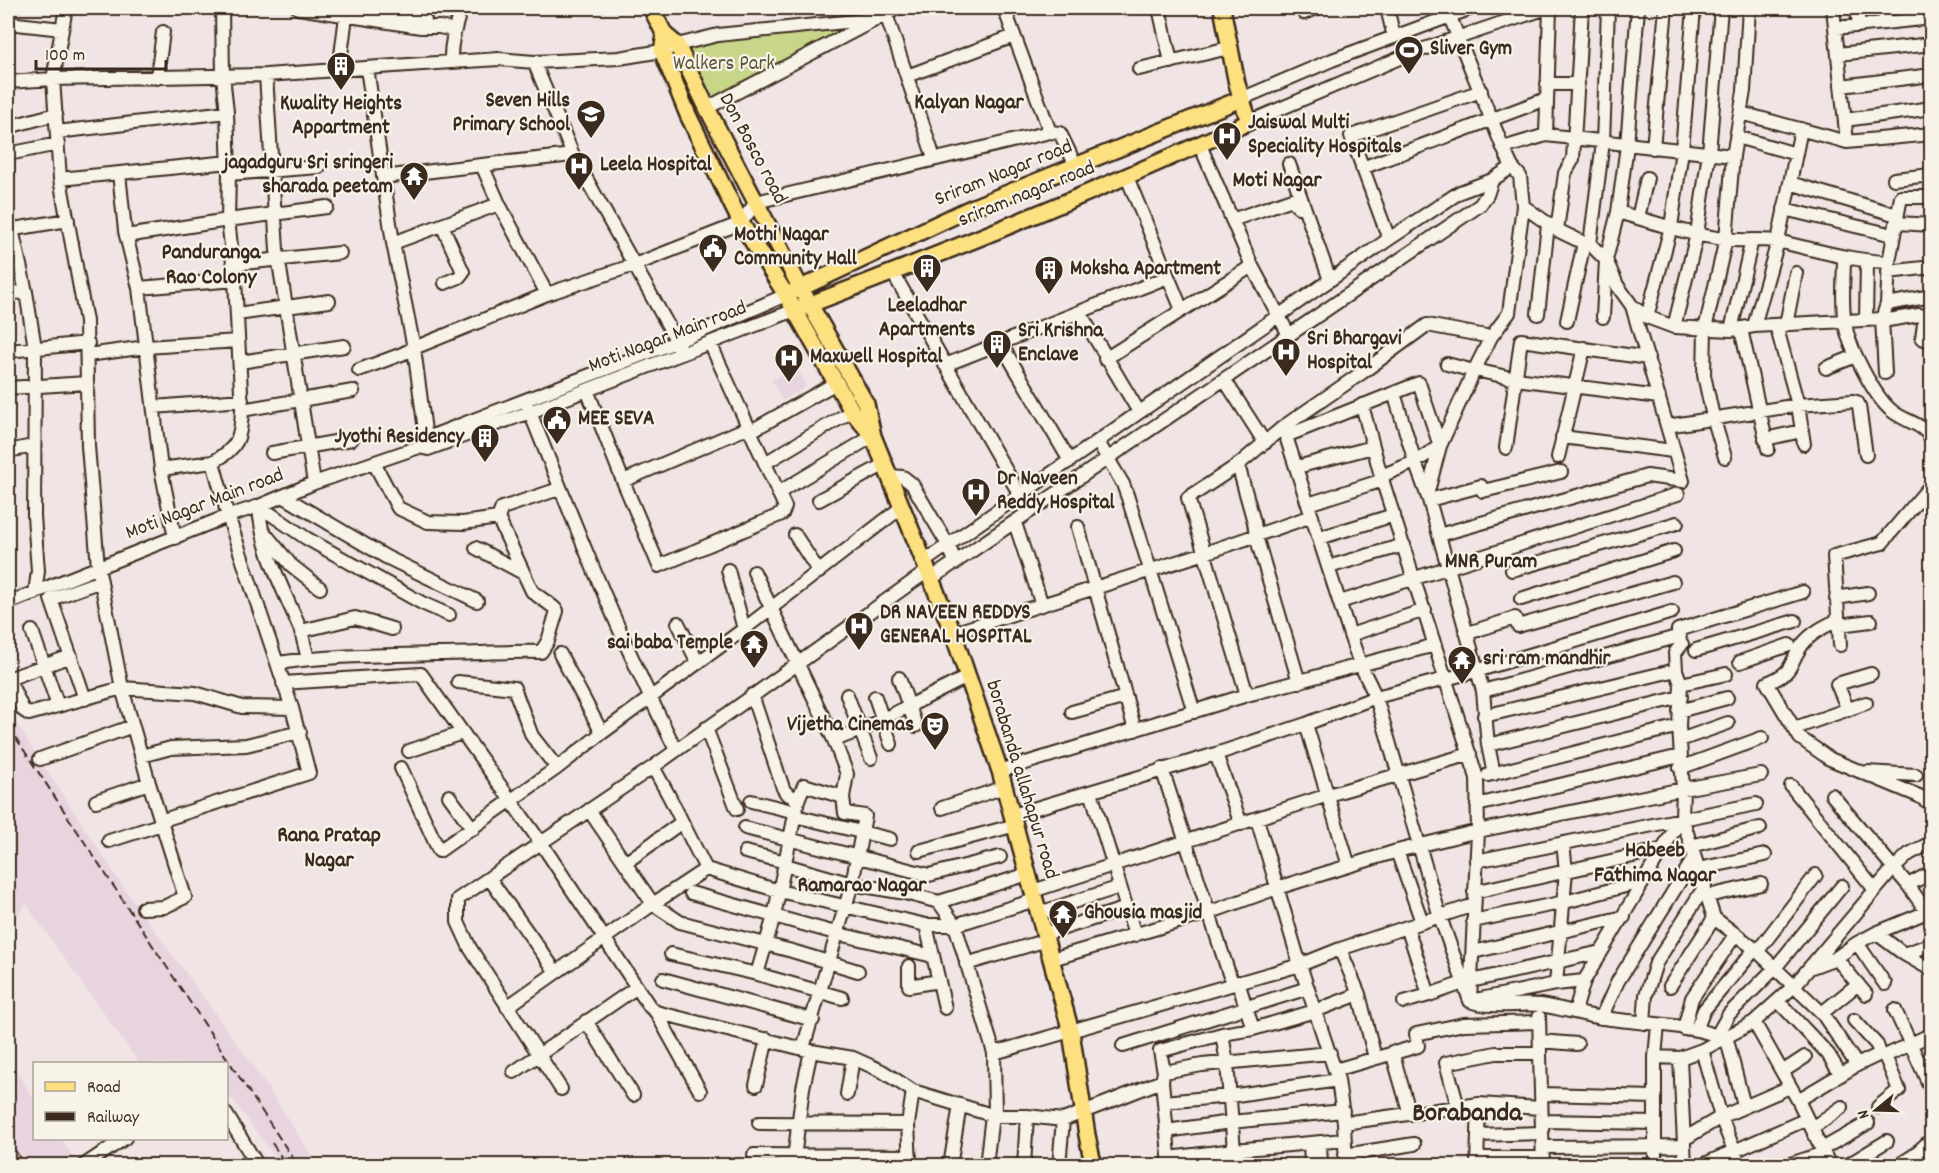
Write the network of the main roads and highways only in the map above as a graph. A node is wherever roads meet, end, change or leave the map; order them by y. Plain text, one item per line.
1 (651, 8) edge
2 (1221, 8) edge
3 (671, 40) junction
4 (1241, 99) junction
5 (800, 287) junction
6 (786, 295) junction
7 (810, 304) junction
8 (795, 310) junction
9 (873, 436) junction
10 (1100, 1165) edge

1 - 3 main road, Don Bosco road
2 - 4 main road
3 - 5 main road, Don Bosco road
3 - 6 main road, Don Bosco road
4 - 5 main road, Sriram Nagar road
4 - 7 main road, sriram nagar road
5 - 6 main road, Sriram Nagar road
5 - 7 main road, borabanda allahapur road
6 - 8 main road, borabanda allahapur road
7 - 8 main road, sriram nagar road
7 - 9 main road, borabanda allahapur road
8 - 9 main road, borabanda allahapur road
9 - 10 main road, borabanda allahapur road

